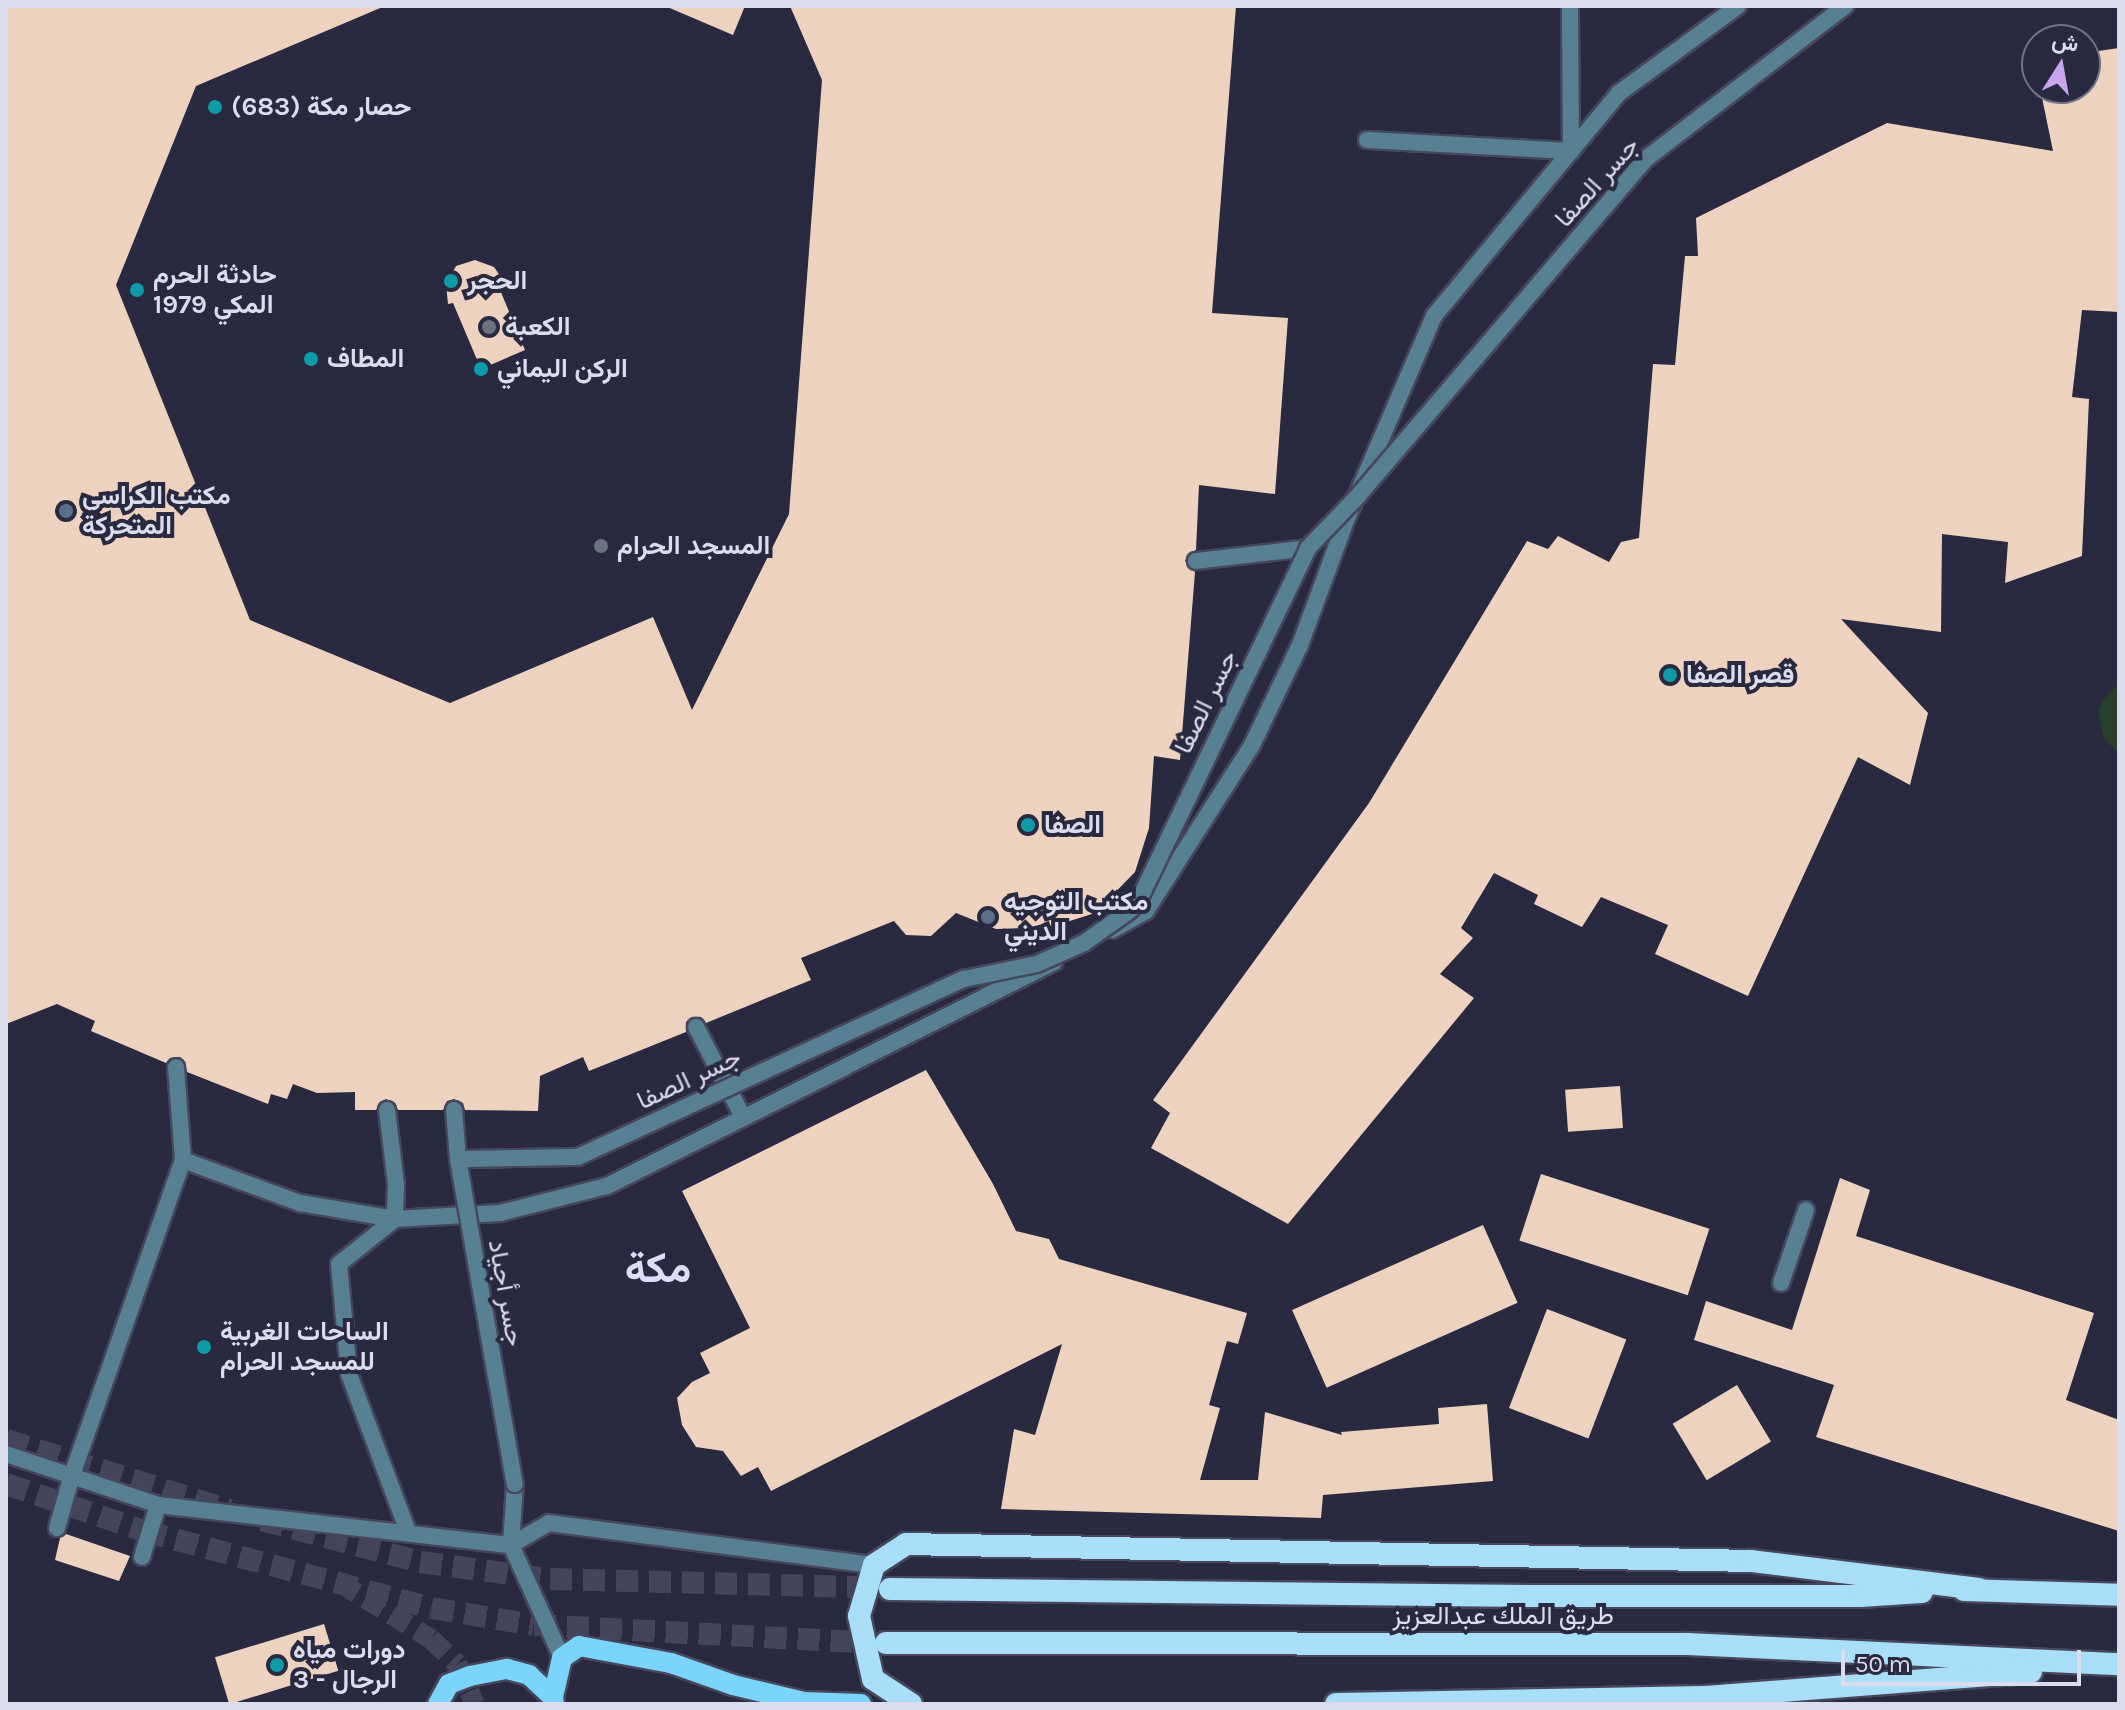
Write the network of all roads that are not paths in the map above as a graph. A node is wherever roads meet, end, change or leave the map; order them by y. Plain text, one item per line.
1 (1570, 6) edge
2 (1738, 6) edge
3 (1845, 6) edge
4 (1367, 140) dead end
5 (1571, 151) junction
6 (1308, 548) junction
7 (1196, 561) dead end
8 (696, 1027) dead end
9 (176, 1067) dead end
10 (387, 1110) dead end
11 (454, 1110) dead end
12 (743, 1117) junction
13 (458, 1159) junction
14 (183, 1160) junction
15 (1806, 1210) dead end
16 (395, 1219) junction
17 (1781, 1283) dead end
18 (6, 1454) edge
19 (72, 1475) junction
20 (158, 1505) junction
21 (57, 1528) dead end
22 (408, 1532) junction
23 (511, 1545) junction
24 (142, 1557) dead end
25 (874, 1565) junction
26 (890, 1589) tunnel mouth
27 (1978, 1589) junction
28 (2119, 1595) edge
29 (886, 1643) tunnel mouth
30 (562, 1658) junction
31 (2116, 1664) edge
32 (1753, 1699) edge
33 (553, 1700) edge
34 (438, 1704) edge
35 (861, 1704) edge
36 (911, 1704) edge
37 (1336, 1704) edge

1 - 5 street
2 - 5 street
3 - 6 street, جسر الصفا, bridge
4 - 5 street
5 - 12 street
6 - 7 street
6 - 13 street, جسر الصفا, bridge
8 - 12 street
9 - 14 street
10 - 16 street
11 - 13 street, جسر أجياد, bridge
12 - 16 street
13 - 23 street, جسر أجياد, bridge
14 - 16 street
14 - 19 street
15 - 17 street
16 - 22 street
18 - 19 street
19 - 20 street
19 - 21 street
20 - 22 street
20 - 24 street
22 - 23 street
23 - 25 street
23 - 30 street
25 - 27 highway
25 - 36 highway
26 - 27 highway, طريق الملك عبدالعزيز
27 - 28 highway, طريق الملك عبدالعزيز
29 - 31 highway, طريق الملك عبدالعزيز
30 - 33 main road
30 - 35 main road
31 - 32 highway
32 - 37 highway
33 - 34 main road

